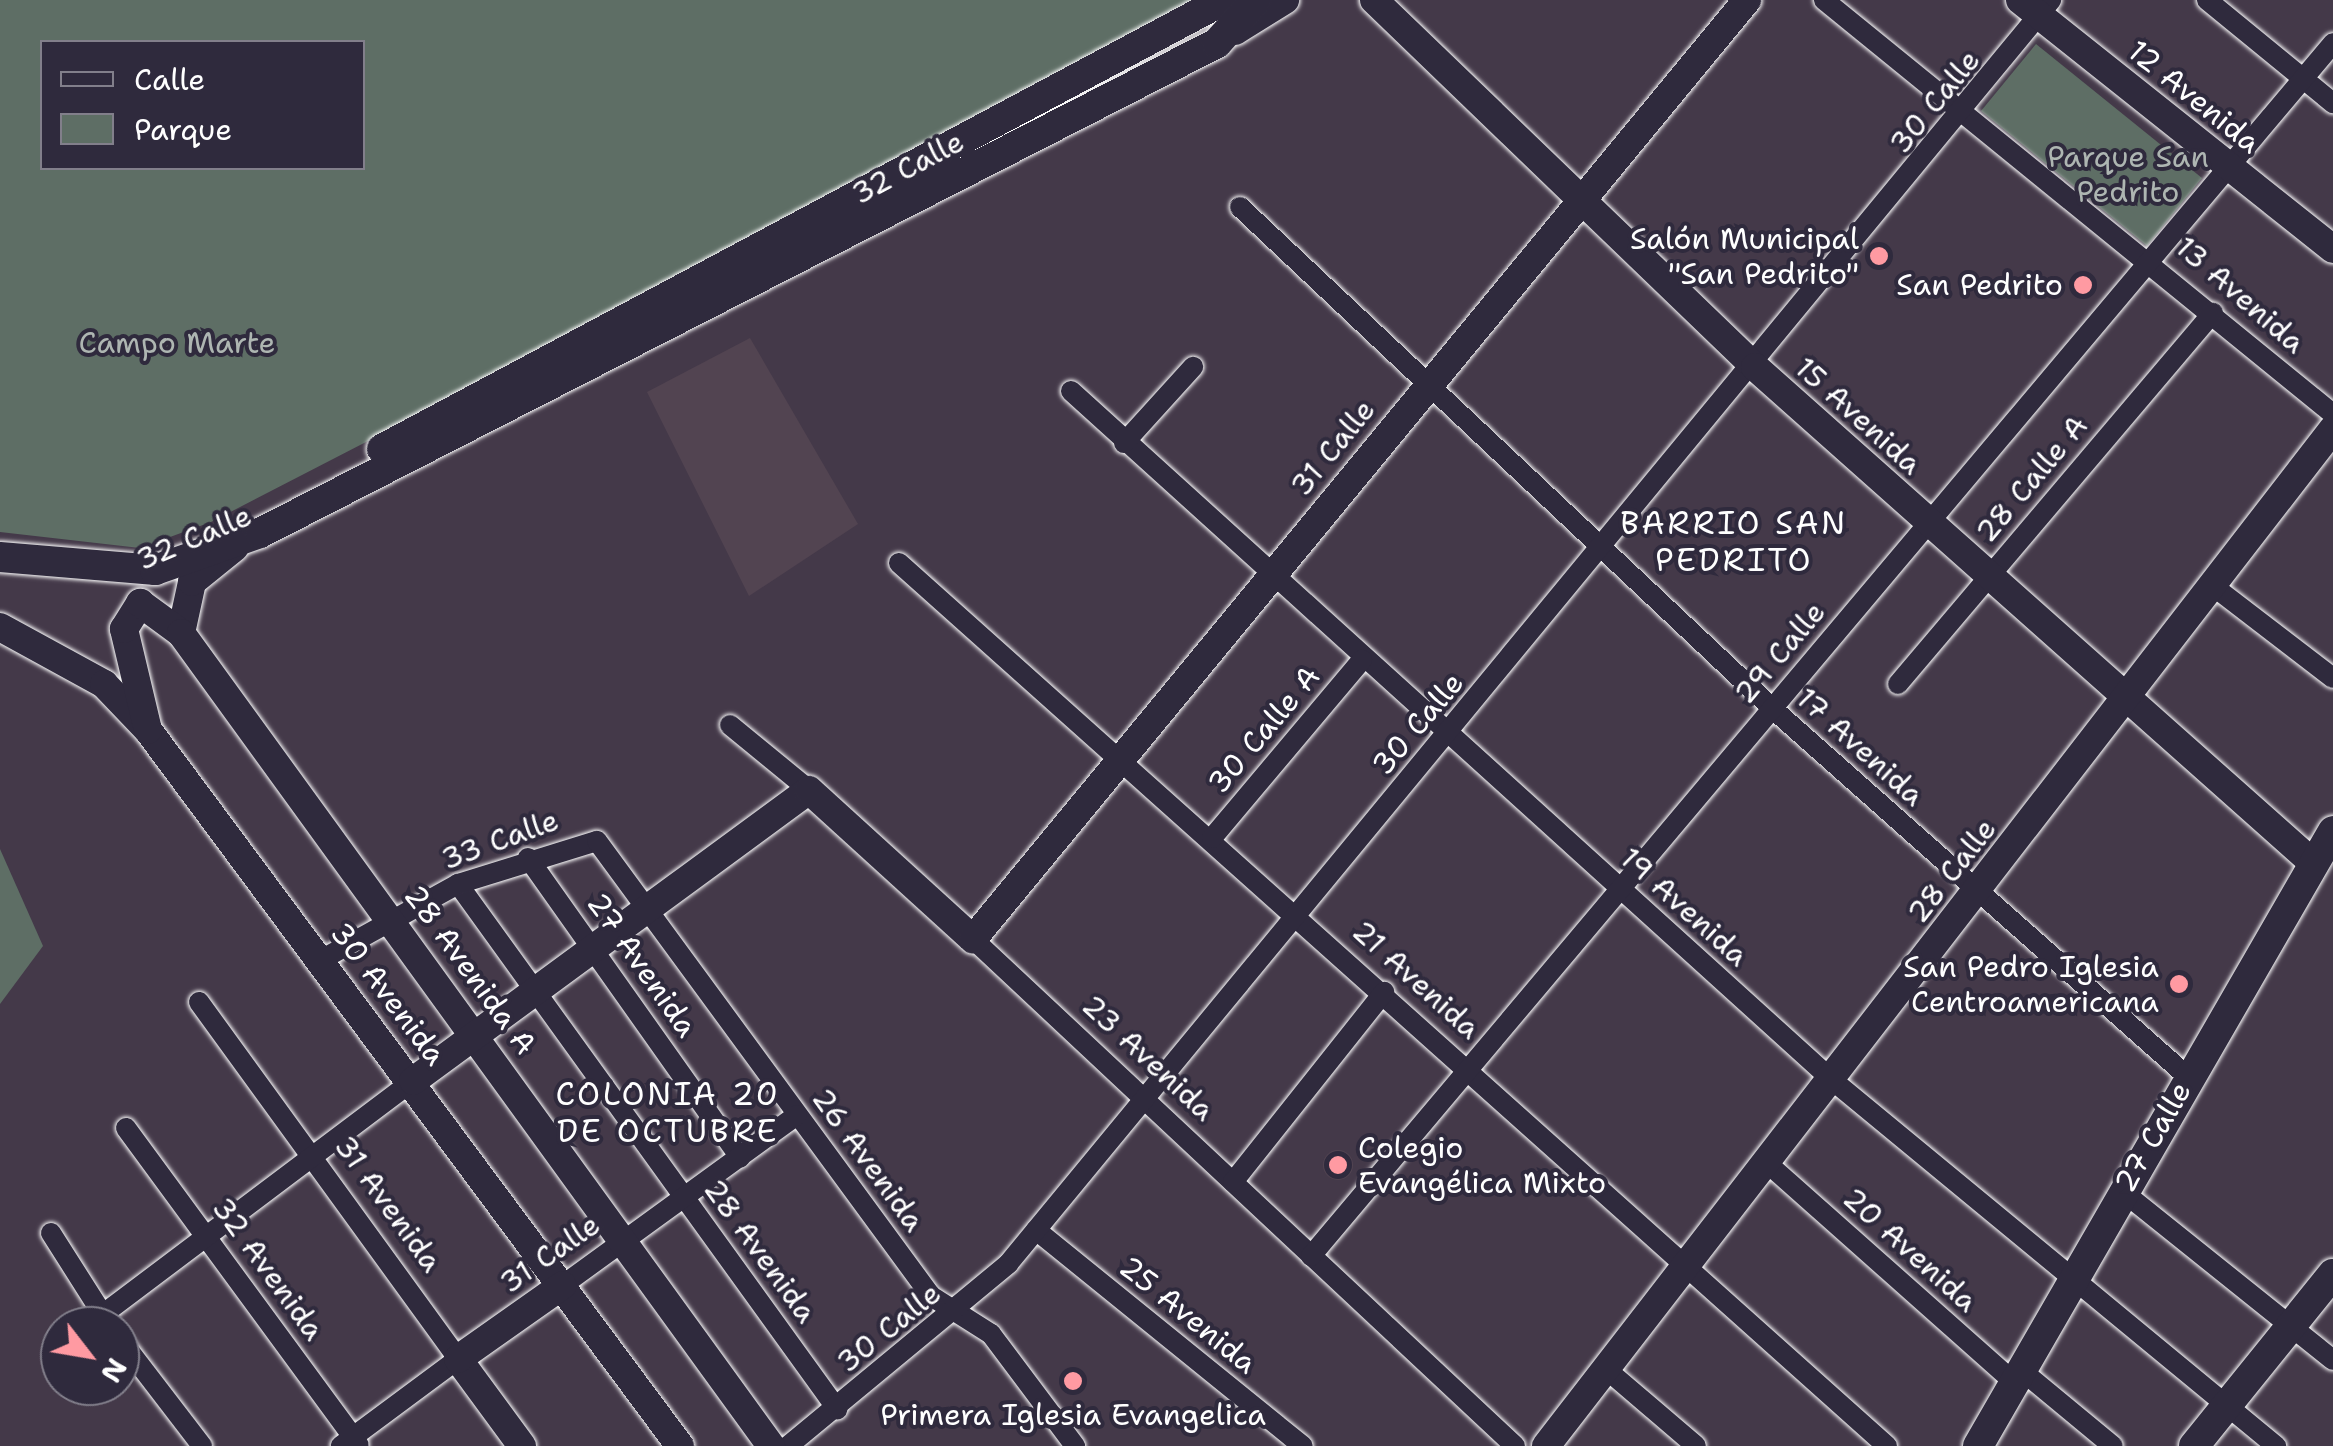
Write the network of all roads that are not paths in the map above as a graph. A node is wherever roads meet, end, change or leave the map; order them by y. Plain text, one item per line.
1 (1224, 0) edge
2 (1256, 0) edge
3 (1285, 0) edge
4 (1374, 0) edge
5 (1747, 0) edge
6 (1824, 0) edge
7 (2207, 0) edge
8 (2036, 5) edge
9 (2333, 42) edge
10 (1217, 43) junction
11 (2303, 79) junction
12 (2333, 103) edge
13 (1969, 110) junction
14 (2229, 167) junction
15 (1580, 200) junction
16 (1240, 207) dead end
17 (2331, 249) edge
18 (2152, 260) junction
19 (2213, 312) junction
20 (1193, 367) dead end
21 (1754, 367) junction
22 (1424, 388) junction
23 (1071, 392) dead end
24 (2333, 414) edge
25 (2333, 429) edge
26 (1124, 443) junction
27 (1929, 524) junction
28 (244, 540) junction
29 (1601, 551) junction
30 (0, 557) edge
31 (899, 563) dead end
32 (124, 564) junction
33 (1269, 577) junction
34 (1988, 578) junction
35 (2213, 586) junction
36 (0, 628) edge
37 (181, 633) junction
38 (1362, 660) junction
39 (2333, 678) edge
40 (1898, 684) dead end
41 (2125, 700) junction
42 (1772, 709) junction
43 (730, 725) dead end
44 (148, 730) junction
45 (1447, 736) junction
46 (1121, 758) junction
47 (809, 790) junction
48 (2333, 831) edge
49 (1212, 838) junction
50 (597, 841) joint
51 (528, 858) junction
52 (2313, 863) junction
53 (458, 884) junction
54 (1620, 890) junction
55 (1977, 893) junction
56 (648, 908) junction
57 (1298, 914) junction
58 (392, 918) junction
59 (973, 939) junction
60 (594, 949) junction
61 (321, 960) junction
62 (538, 991) junction
63 (1384, 992) junction
64 (200, 1002) dead end
65 (478, 1035) junction
66 (1469, 1068) junction
67 (2187, 1076) junction
68 (1831, 1079) junction
69 (413, 1081) junction
70 (1144, 1100) junction
71 (797, 1115) junction
72 (126, 1128) dead end
73 (314, 1156) junction
74 (740, 1157) junction
75 (1766, 1162) junction
76 (1233, 1182) junction
77 (2122, 1191) junction
78 (684, 1197) junction
79 (1036, 1230) junction
80 (51, 1233) dead end
81 (207, 1236) junction
82 (623, 1242) junction
83 (1311, 1256) junction
84 (1688, 1264) junction
85 (2333, 1274) edge
86 (2070, 1283) junction
87 (562, 1285) junction
88 (97, 1306) edge
89 (123, 1306) edge
90 (956, 1313) junction
91 (2291, 1326) junction
92 (458, 1359) junction
93 (2333, 1360) edge
94 (140, 1364) edge
95 (1606, 1369) junction
96 (2018, 1376) junction
97 (2226, 1406) junction
98 (837, 1409) junction
99 (351, 1443) edge
100 (202, 1446) edge
101 (522, 1446) edge
102 (680, 1446) edge
103 (771, 1446) edge
104 (788, 1446) edge
105 (1075, 1446) edge
106 (1304, 1446) edge
107 (1514, 1446) edge
108 (1546, 1446) edge
109 (1696, 1446) edge
110 (1888, 1446) edge
111 (1978, 1446) edge
112 (2114, 1446) edge
113 (2194, 1446) edge
114 (2276, 1446) edge

1 - 32 main road, 32 Calle
2 - 10 main road, 32 Calle
3 - 10 street, 32 Calle
4 - 15 street, 15 Avenida
5 - 15 street, 31 Calle
6 - 13 street, 13 Avenida
7 - 11 street
8 - 13 street, 30 Calle
8 - 14 street, 12 Avenida
9 - 11 street, 29 Calle
10 - 28 main road, 32 Calle
11 - 12 street
11 - 14 street, 29 Calle
13 - 18 street, 13 Avenida
13 - 21 street, 30 Calle
14 - 17 street, 12 Avenida
14 - 18 street, 29 Calle
15 - 21 street, 15 Avenida
15 - 22 street, 31 Calle
16 - 22 street, 17 Avenida
18 - 19 street, 13 Avenida
18 - 27 street, 29 Calle
19 - 24 street, 13 Avenida
19 - 34 street, 28 Calle A
20 - 26 street
21 - 27 street, 15 Avenida
21 - 29 street, 30 Calle
22 - 29 street, 17 Avenida
22 - 33 street, 31 Calle
23 - 26 street, 19 Avenida
25 - 35 street, 28 Calle
26 - 33 street, 19 Avenida
27 - 34 street, 15 Avenida
27 - 42 street, 29 Calle
28 - 32 main road, 32 Calle
28 - 37 street
29 - 42 street, 17 Avenida
29 - 45 street, 30 Calle
30 - 32 main road
31 - 46 street, 21 Avenida
33 - 38 street, 19 Avenida
33 - 46 street, 31 Calle
34 - 40 street, 28 Calle A
34 - 41 street, 15 Avenida
35 - 39 street
35 - 41 street, 28 Calle
36 - 44 street, 30 Avenida
37 - 44 street, 28 Avenida A
37 - 58 street, 28 Avenida A
38 - 45 street, 19 Avenida
38 - 49 street, 30 Calle A
41 - 52 street, 15 Avenida
41 - 55 street, 28 Calle
42 - 54 street, 29 Calle
42 - 55 street, 17 Avenida
43 - 47 street, 23 Avenida
44 - 61 street, 30 Avenida
45 - 54 street, 19 Avenida
45 - 57 street, 30 Calle
46 - 49 street, 21 Avenida
46 - 59 street, 31 Calle
47 - 56 street
47 - 59 street, 23 Avenida
48 - 52 main road, 27 Calle
49 - 57 street, 21 Avenida
50 - 51 street, 33 Calle
50 - 56 street, 26 Avenida
51 - 53 street, 33 Calle
51 - 60 street, 27 Avenida
52 - 67 main road, 27 Calle
53 - 58 street, 33 Calle
53 - 62 street, 28 Avenida
54 - 66 street, 29 Calle
54 - 68 street, 19 Avenida
55 - 67 street, 17 Avenida
55 - 68 street, 28 Calle
56 - 60 street
56 - 71 street, 26 Avenida
57 - 63 street, 21 Avenida
57 - 70 street, 30 Calle
58 - 61 street, 33 Calle
58 - 65 street, 28 Avenida A
59 - 70 street, 23 Avenida
60 - 62 street
60 - 74 street, 27 Avenida
61 - 69 street, 30 Avenida
62 - 65 street
62 - 78 street, 28 Avenida
63 - 66 street, 21 Avenida
63 - 76 street
64 - 73 street, 31 Avenida
65 - 69 street
65 - 82 street, 28 Avenida A
66 - 83 street, 29 Calle
66 - 84 street, 21 Avenida
67 - 77 main road, 27 Calle
68 - 75 street, 28 Calle
68 - 86 street, 19 Avenida
69 - 73 street
69 - 87 street, 30 Avenida
70 - 76 street, 23 Avenida
70 - 79 street, 30 Calle
71 - 74 street, 31 Calle
71 - 90 street, 26 Avenida
72 - 81 street, 32 Avenida
73 - 81 street
73 - 92 street, 31 Avenida
74 - 78 street, 31 Calle
75 - 84 street, 28 Calle
75 - 96 street, 20 Avenida
76 - 83 street, 23 Avenida
77 - 86 main road, 27 Calle
77 - 91 street
78 - 82 street, 31 Calle
78 - 98 street, 28 Avenida
79 - 90 street, 30 Calle
79 - 106 street, 25 Avenida
80 - 88 street
81 - 89 street
81 - 99 street, 32 Avenida
82 - 87 street, 31 Calle
82 - 103 street, 28 Avenida A
83 - 107 street, 23 Avenida
84 - 95 street, 28 Calle
84 - 110 street, 21 Avenida
85 - 91 main road
86 - 96 main road, 27 Calle
86 - 97 street, 19 Avenida
87 - 92 street, 31 Calle
87 - 102 street, 30 Avenida
90 - 98 street, 30 Calle
90 - 105 street
91 - 93 street
91 - 97 main road
92 - 99 street, 31 Calle
92 - 101 street, 31 Avenida
94 - 100 street
95 - 108 street, 28 Calle
95 - 109 street
96 - 111 main road, 27 Calle
96 - 112 street, 20 Avenida
97 - 113 main road
97 - 114 street, 19 Avenida
98 - 104 street, 30 Calle

